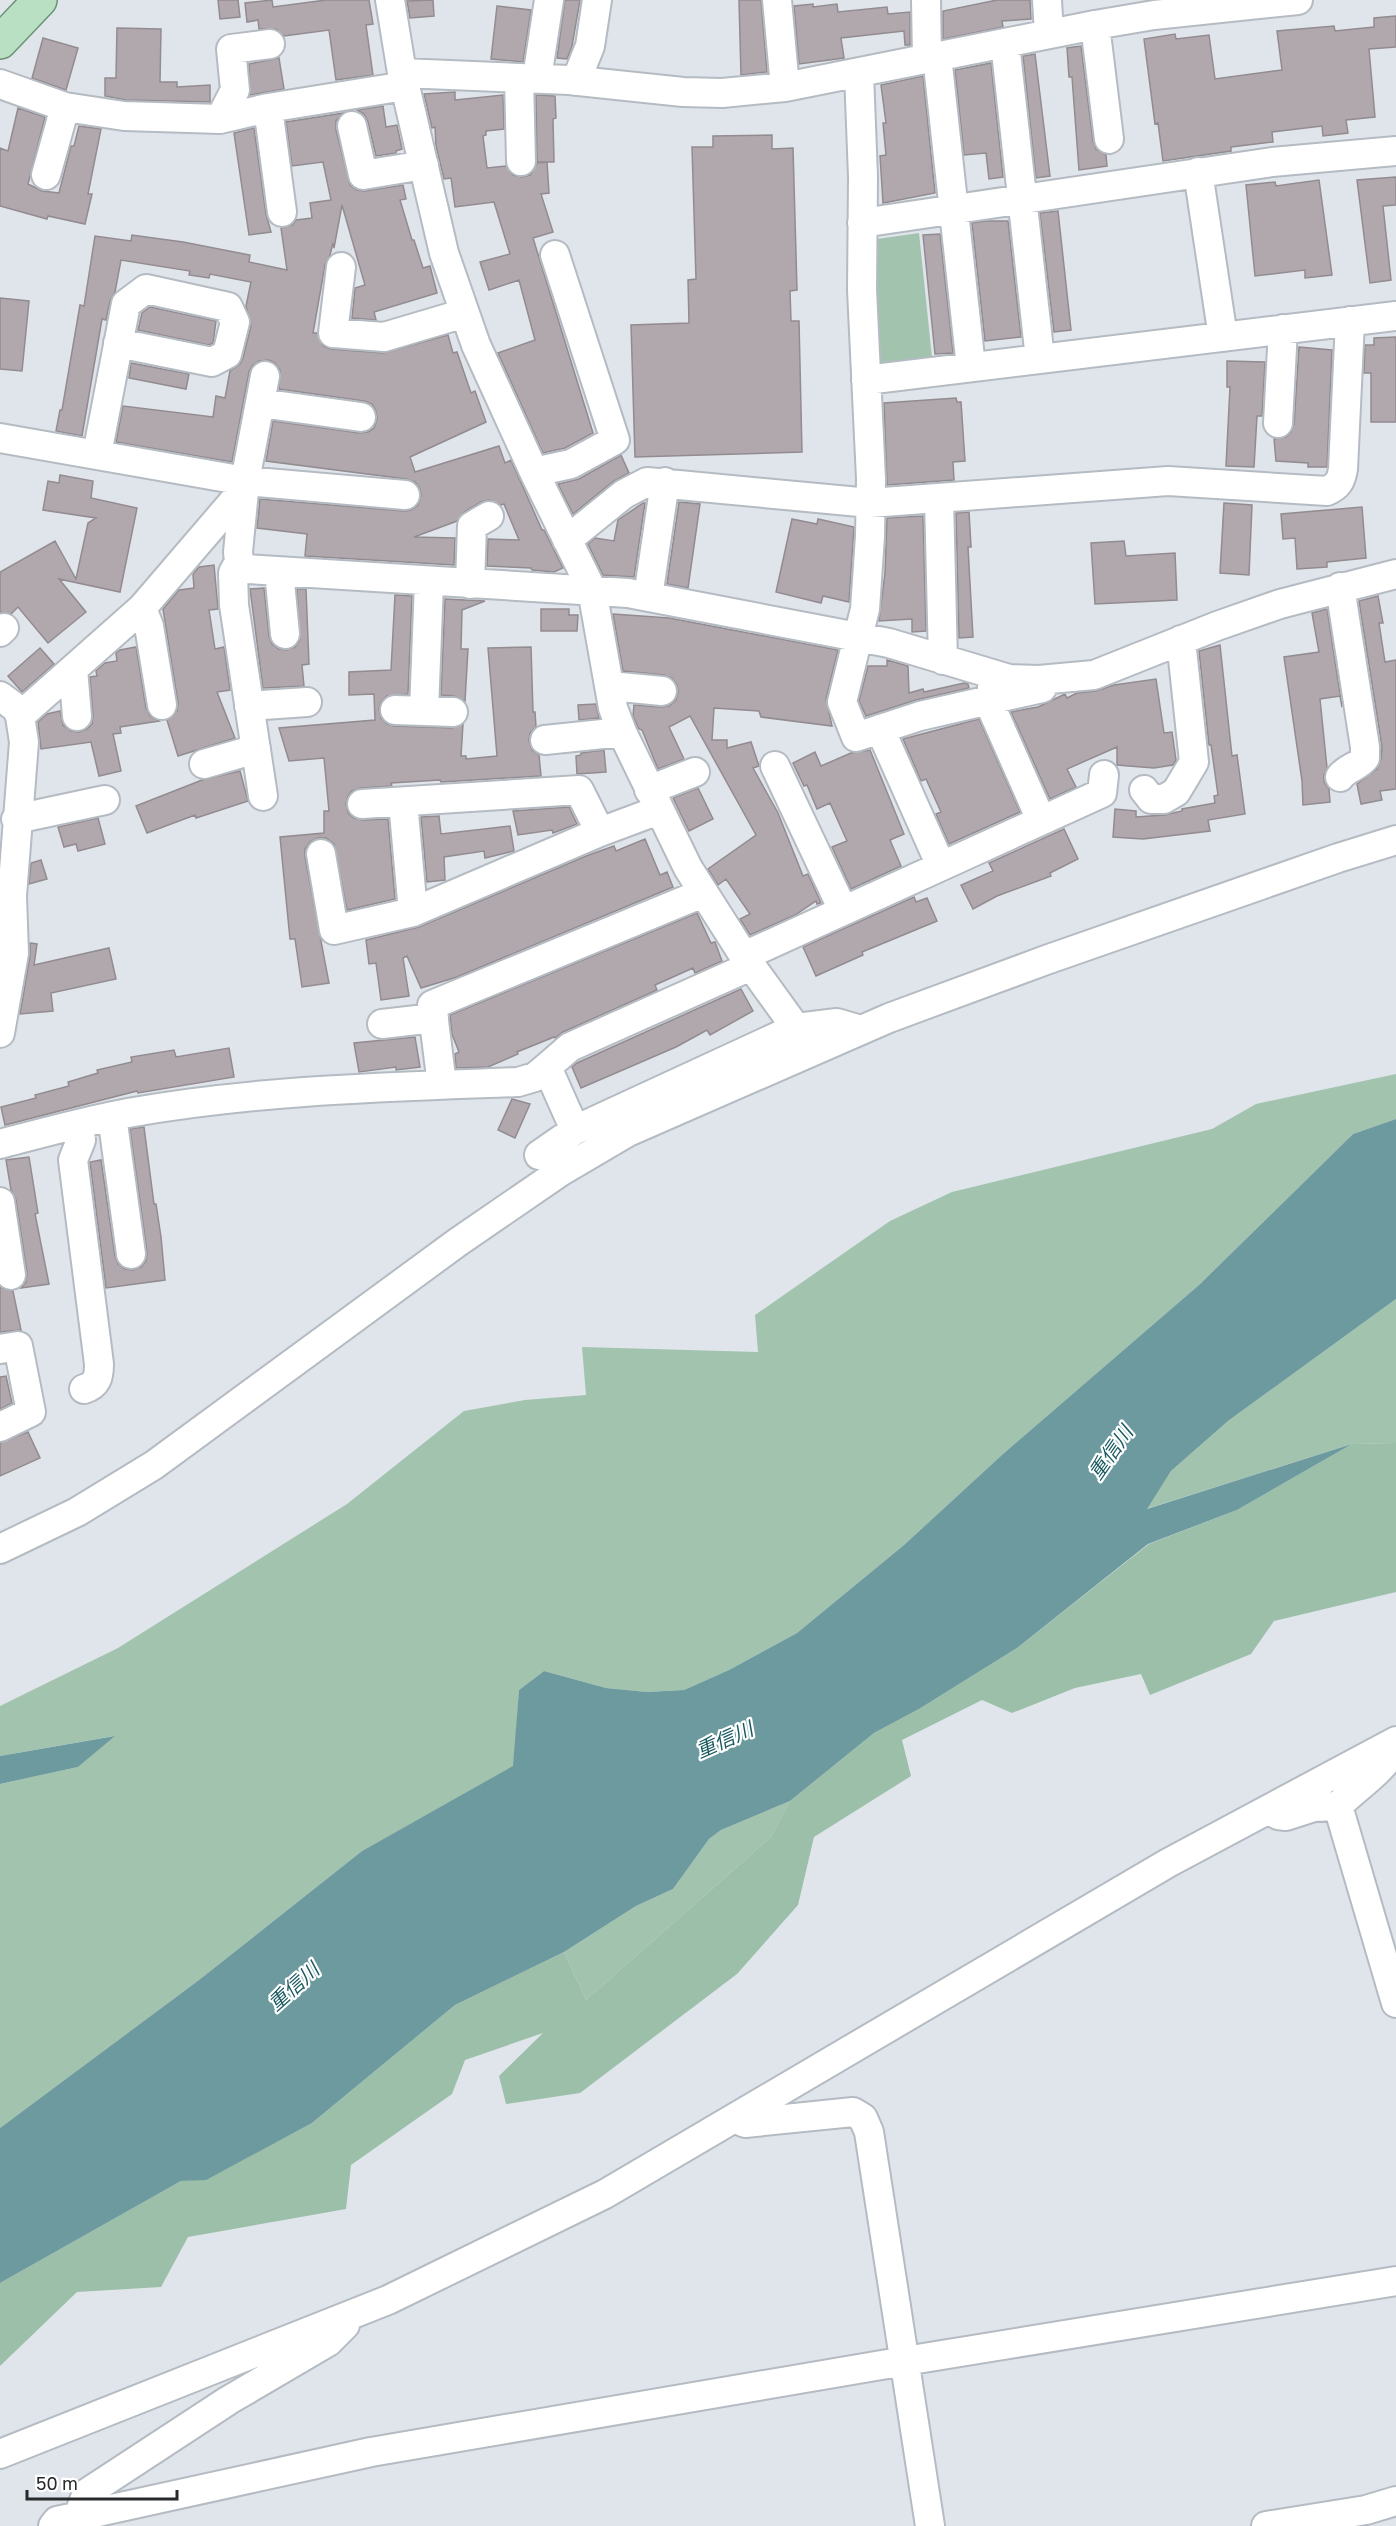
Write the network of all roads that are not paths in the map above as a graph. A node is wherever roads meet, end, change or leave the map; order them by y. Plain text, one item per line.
1 (40, 0) edge
2 (390, 0) edge
3 (547, 0) edge
4 (597, 0) edge
5 (777, 0) edge
6 (926, 0) edge
7 (1047, 0) edge
8 (1298, 0) edge
9 (1232, 3) edge
10 (1152, 8) edge
11 (1095, 25) junction
12 (1049, 34) junction
13 (258, 39) dead end
14 (0, 42) edge
15 (1005, 43) junction
16 (932, 57) junction
17 (859, 73) junction
18 (528, 78) junction
19 (404, 79) junction
20 (576, 81) junction
21 (0, 84) edge
22 (785, 87) junction
23 (65, 107) junction
24 (268, 108) junction
25 (220, 118) junction
26 (352, 126) dead end
27 (1109, 139) dead end
28 (1396, 151) edge
29 (521, 161) dead end
30 (424, 165) junction
31 (1198, 172) junction
32 (47, 175) dead end
33 (1023, 198) junction
34 (954, 208) junction
35 (282, 212) dead end
36 (862, 223) junction
37 (555, 255) dead end
38 (340, 267) dead end
39 (465, 313) junction
40 (1396, 316) edge
41 (1350, 321) junction
42 (1283, 329) junction
43 (1223, 337) junction
44 (118, 343) dead end
45 (1041, 359) junction
46 (971, 367) junction
47 (866, 380) junction
48 (361, 417) dead end
49 (1278, 423) dead end
50 (0, 438) edge
51 (97, 454) junction
52 (534, 472) junction
53 (665, 482) junction
54 (245, 485) junction
55 (405, 495) dead end
56 (939, 498) junction
57 (870, 502) junction
58 (489, 516) dead end
59 (567, 540) junction
60 (239, 562) junction
61 (279, 571) junction
62 (1396, 574) edge
63 (429, 582) junction
64 (470, 584) junction
65 (1340, 587) junction
66 (592, 590) junction
67 (648, 597) junction
68 (142, 608) junction
69 (285, 634) dead end
70 (857, 637) junction
71 (1181, 640) junction
72 (943, 660) junction
73 (73, 669) junction
74 (983, 672) junction
75 (1064, 677) junction
76 (610, 686) junction
77 (662, 692) dead end
78 (0, 696) edge
79 (992, 700) junction
80 (307, 702) dead end
81 (162, 705) dead end
82 (249, 706) junction
83 (395, 710) dead end
84 (424, 711) junction
85 (453, 712) dead end
86 (20, 716) junction
87 (77, 716) dead end
88 (880, 729) junction
89 (622, 732) junction
90 (545, 740) dead end
91 (256, 749) junction
92 (204, 764) dead end
93 (775, 766) dead end
94 (696, 771) dead end
95 (1104, 775) dead end
96 (1340, 777) dead end
97 (1144, 790) dead end
98 (264, 796) dead end
99 (105, 800) dead end
100 (654, 800) junction
101 (403, 802) junction
102 (362, 804) dead end
103 (16, 819) junction
104 (1041, 820) junction
105 (600, 832) junction
106 (1396, 840) edge
107 (321, 854) dead end
108 (941, 866) junction
109 (703, 893) junction
110 (843, 910) junction
111 (413, 912) junction
112 (748, 961) junction
113 (434, 1018) junction
114 (382, 1024) dead end
115 (796, 1028) junction
116 (861, 1030) junction
117 (0, 1033) edge
118 (546, 1067) junction
119 (442, 1085) junction
120 (112, 1116) junction
121 (78, 1124) junction
122 (575, 1130) junction
123 (0, 1144) edge
124 (539, 1155) dead end
125 (0, 1202) edge
126 (131, 1254) dead end
127 (6, 1264) edge
128 (0, 1349) edge
129 (84, 1389) dead end
130 (0, 1427) edge
131 (0, 1549) edge
132 (1396, 1741) edge
133 (1396, 1746) edge
134 (1338, 1806) junction
135 (1263, 1812) junction
136 (1396, 2003) edge
137 (735, 2118) junction
138 (1396, 2281) edge
139 (356, 2312) junction
140 (905, 2361) junction
141 (0, 2454) edge
142 (1396, 2501) edge
143 (66, 2521) edge
144 (1327, 2521) edge
145 (930, 2526) edge
146 (1266, 2526) edge

1 - 14 main road
2 - 19 street
3 - 18 street
4 - 20 street
5 - 22 street
6 - 16 street
7 - 12 street
8 - 9 street
9 - 10 street
10 - 11 street
11 - 12 street
11 - 27 street
12 - 15 street
13 - 25 street
15 - 16 street
15 - 33 street
16 - 17 street
16 - 34 street
17 - 22 street
17 - 36 street
18 - 19 street
18 - 20 street
18 - 29 street
19 - 24 street
19 - 30 street
20 - 22 street
21 - 23 street
23 - 25 street
23 - 32 street
24 - 25 street
24 - 35 street
26 - 30 street
28 - 31 street
30 - 39 street
31 - 33 street
31 - 43 street
33 - 34 street
33 - 45 street
34 - 36 street
34 - 46 street
36 - 47 street
37 - 52 street
38 - 39 street
39 - 52 street
40 - 41 street
41 - 42 street
41 - 56 street
42 - 43 street
42 - 49 street
43 - 45 street
44 - 51 street
45 - 46 street
46 - 47 street
47 - 57 street
48 - 54 street
50 - 51 street
51 - 54 street
52 - 59 street
53 - 57 street
53 - 59 street
53 - 67 street
54 - 55 street
54 - 60 street
54 - 68 street
56 - 57 street
56 - 72 street
57 - 70 street
58 - 64 street
59 - 66 street
60 - 61 street
60 - 82 street
61 - 63 street
61 - 69 street
62 - 65 street
63 - 64 street
63 - 84 street
64 - 66 street
65 - 71 street
65 - 96 street
66 - 67 street
66 - 76 street
67 - 70 street
68 - 73 street
68 - 81 street
70 - 72 street
70 - 88 street
71 - 75 street
71 - 97 street
72 - 74 street
73 - 86 street
73 - 87 street
74 - 75 street
74 - 79 street
75 - 79 street
76 - 77 street
76 - 89 street
78 - 86 street
79 - 88 street
79 - 104 street
80 - 82 street
82 - 91 street
83 - 84 street
84 - 85 street
86 - 103 street
88 - 108 street
89 - 90 street
89 - 100 street
91 - 92 street
91 - 98 street
93 - 110 street
94 - 100 street
95 - 104 street
99 - 103 street
100 - 105 street
100 - 109 street
101 - 102 street
101 - 105 street
101 - 111 street
103 - 117 street
104 - 108 street
105 - 111 street
106 - 116 street
107 - 111 street
108 - 110 street
109 - 112 street
109 - 113 street
110 - 112 street
112 - 115 street
112 - 118 street
113 - 114 street
113 - 119 street
115 - 116 street
115 - 122 street
116 - 131 street
118 - 119 street
118 - 122 street
119 - 120 street
120 - 121 street
120 - 126 street
121 - 123 street
121 - 129 street
122 - 124 street
125 - 127 street
128 - 130 street
132 - 135 street
133 - 134 street
134 - 135 street
134 - 136 street
135 - 137 street
137 - 139 street
137 - 140 street
138 - 140 street
139 - 141 street
139 - 143 street
140 - 143 street
140 - 145 street
142 - 144 street
144 - 146 street

